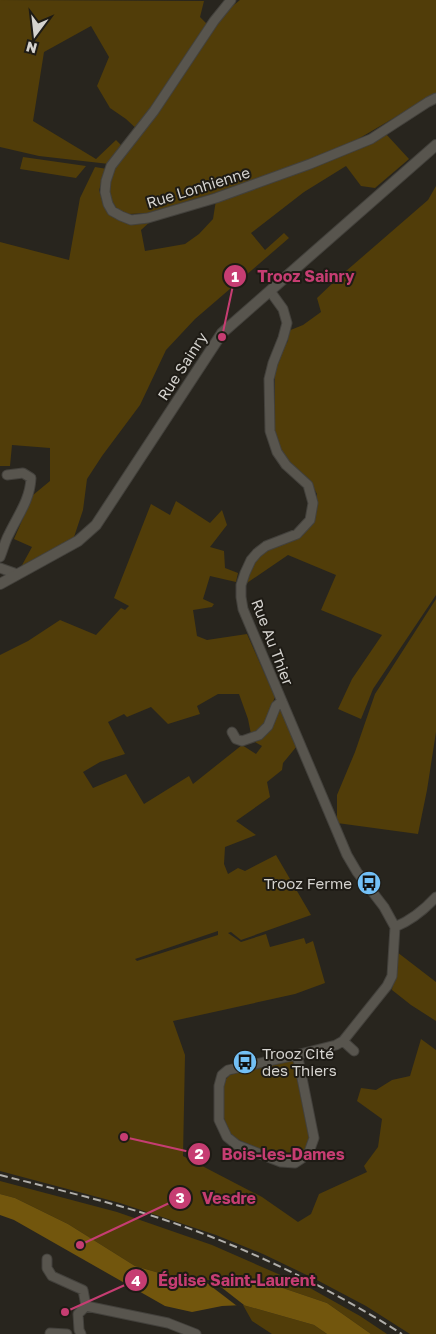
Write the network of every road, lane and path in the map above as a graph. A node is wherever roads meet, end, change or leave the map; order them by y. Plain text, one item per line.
1 (231, 0) edge
2 (436, 98) edge
3 (436, 145) edge
4 (270, 291) junction
5 (8, 475) dead end
6 (0, 557) edge
7 (0, 568) edge
8 (17, 574) junction
9 (0, 584) edge
10 (282, 701) junction
11 (232, 732) dead end
12 (436, 897) edge
13 (396, 927) junction
14 (343, 1041) junction
15 (354, 1051) dead end
16 (296, 1055) junction
17 (47, 1259) dead end
18 (86, 1306) junction
19 (80, 1332) edge
20 (50, 1333) edge
21 (67, 1334) edge
22 (196, 1334) edge

1 - 2 street, Rue Lonhienne
3 - 4 street, Rue Sainry
4 - 8 street, Rue Sainry
4 - 10 street, Rue Au Thier
5 - 6 street
7 - 8 street
8 - 9 street, Rue Sainry
10 - 11 street, Rue Au Thier
10 - 13 street, Rue Au Thier
12 - 13 street
13 - 14 street
14 - 15 street
14 - 16 street
16 - 16 street
17 - 18 street
18 - 19 street
18 - 22 street
19 - 21 street
20 - 21 street

